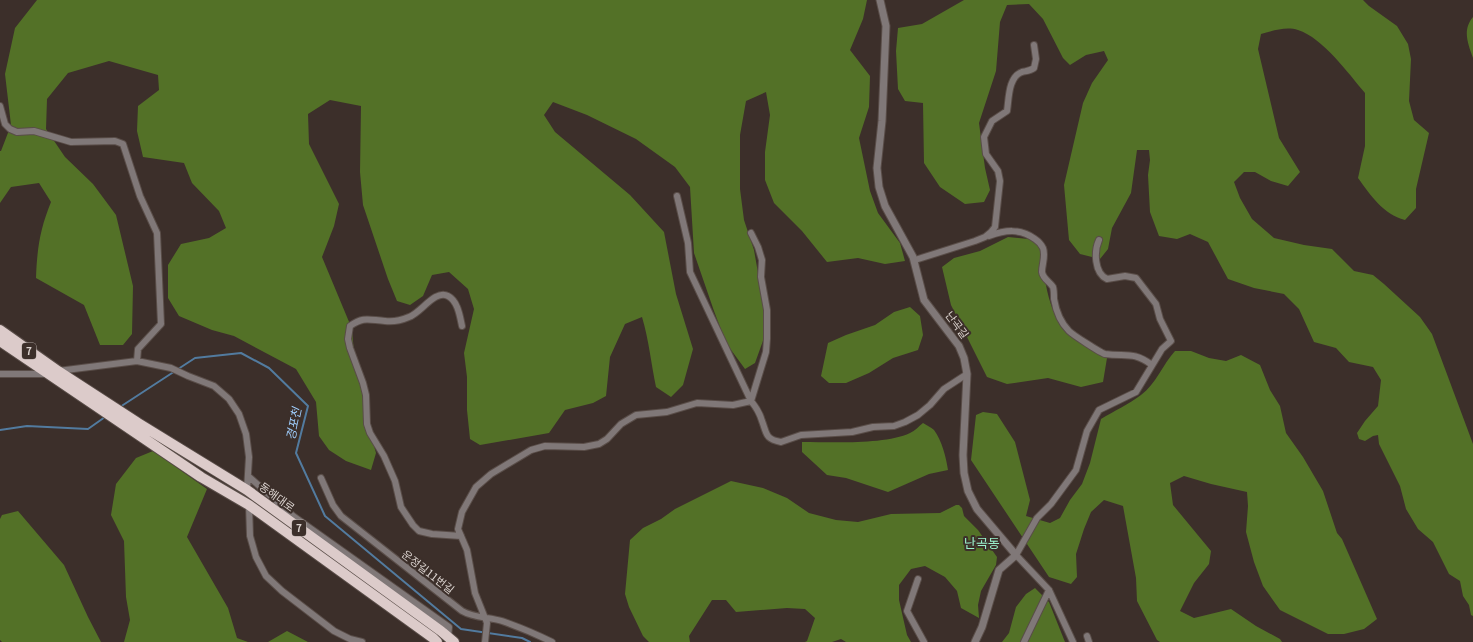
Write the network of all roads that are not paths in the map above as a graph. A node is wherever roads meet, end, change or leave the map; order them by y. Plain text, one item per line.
1 (880, 0) edge
2 (1034, 46) dead end
3 (0, 106) edge
4 (677, 196) dead end
5 (751, 233) dead end
6 (985, 237) junction
7 (1099, 240) dead end
8 (914, 260) junction
9 (462, 326) dead end
10 (0, 330) edge
11 (0, 341) edge
12 (137, 361) junction
13 (1152, 365) junction
14 (58, 371) junction
15 (0, 374) edge
16 (48, 374) junction
17 (966, 374) junction
18 (752, 401) junction
19 (100, 404) junction
20 (248, 476) junction
21 (321, 478) dead end
22 (247, 490) junction
23 (249, 505) junction
24 (461, 536) junction
25 (1016, 555) junction
26 (918, 579) dead end
27 (1049, 590) junction
28 (486, 620) junction
29 (1087, 636) dead end
30 (451, 640) edge
31 (362, 642) edge
32 (437, 642) edge
33 (485, 642) edge
34 (552, 642) edge
35 (924, 642) edge
36 (976, 642) edge
37 (1024, 642) edge
38 (1073, 642) edge
39 (1089, 642) edge

1 - 8 street, 난곡길
2 - 6 street
3 - 12 street
4 - 18 street
5 - 18 street
6 - 8 street
6 - 13 street
7 - 13 street
8 - 17 street, 난곡길
9 - 24 street
10 - 14 highway, 7
11 - 16 highway, 7
12 - 14 street
12 - 20 street
13 - 25 street
14 - 16 highway
14 - 19 highway, 7
15 - 16 street
16 - 19 highway, 7
17 - 18 street
17 - 25 street, 난곡길
18 - 24 street
19 - 22 highway, 동해대로 / 7
19 - 23 highway, 동해대로 / 7
20 - 22 street
20 - 30 street
21 - 28 street, 운정길11번길
22 - 30 highway, 동해대로 / 7
23 - 31 street
23 - 32 highway, 동해대로 / 7
24 - 28 street
25 - 27 street, 난곡길
25 - 36 street
26 - 35 street
27 - 37 street
27 - 38 street, 난곡길
28 - 33 street
28 - 34 street, 운정길11번길
29 - 39 street

